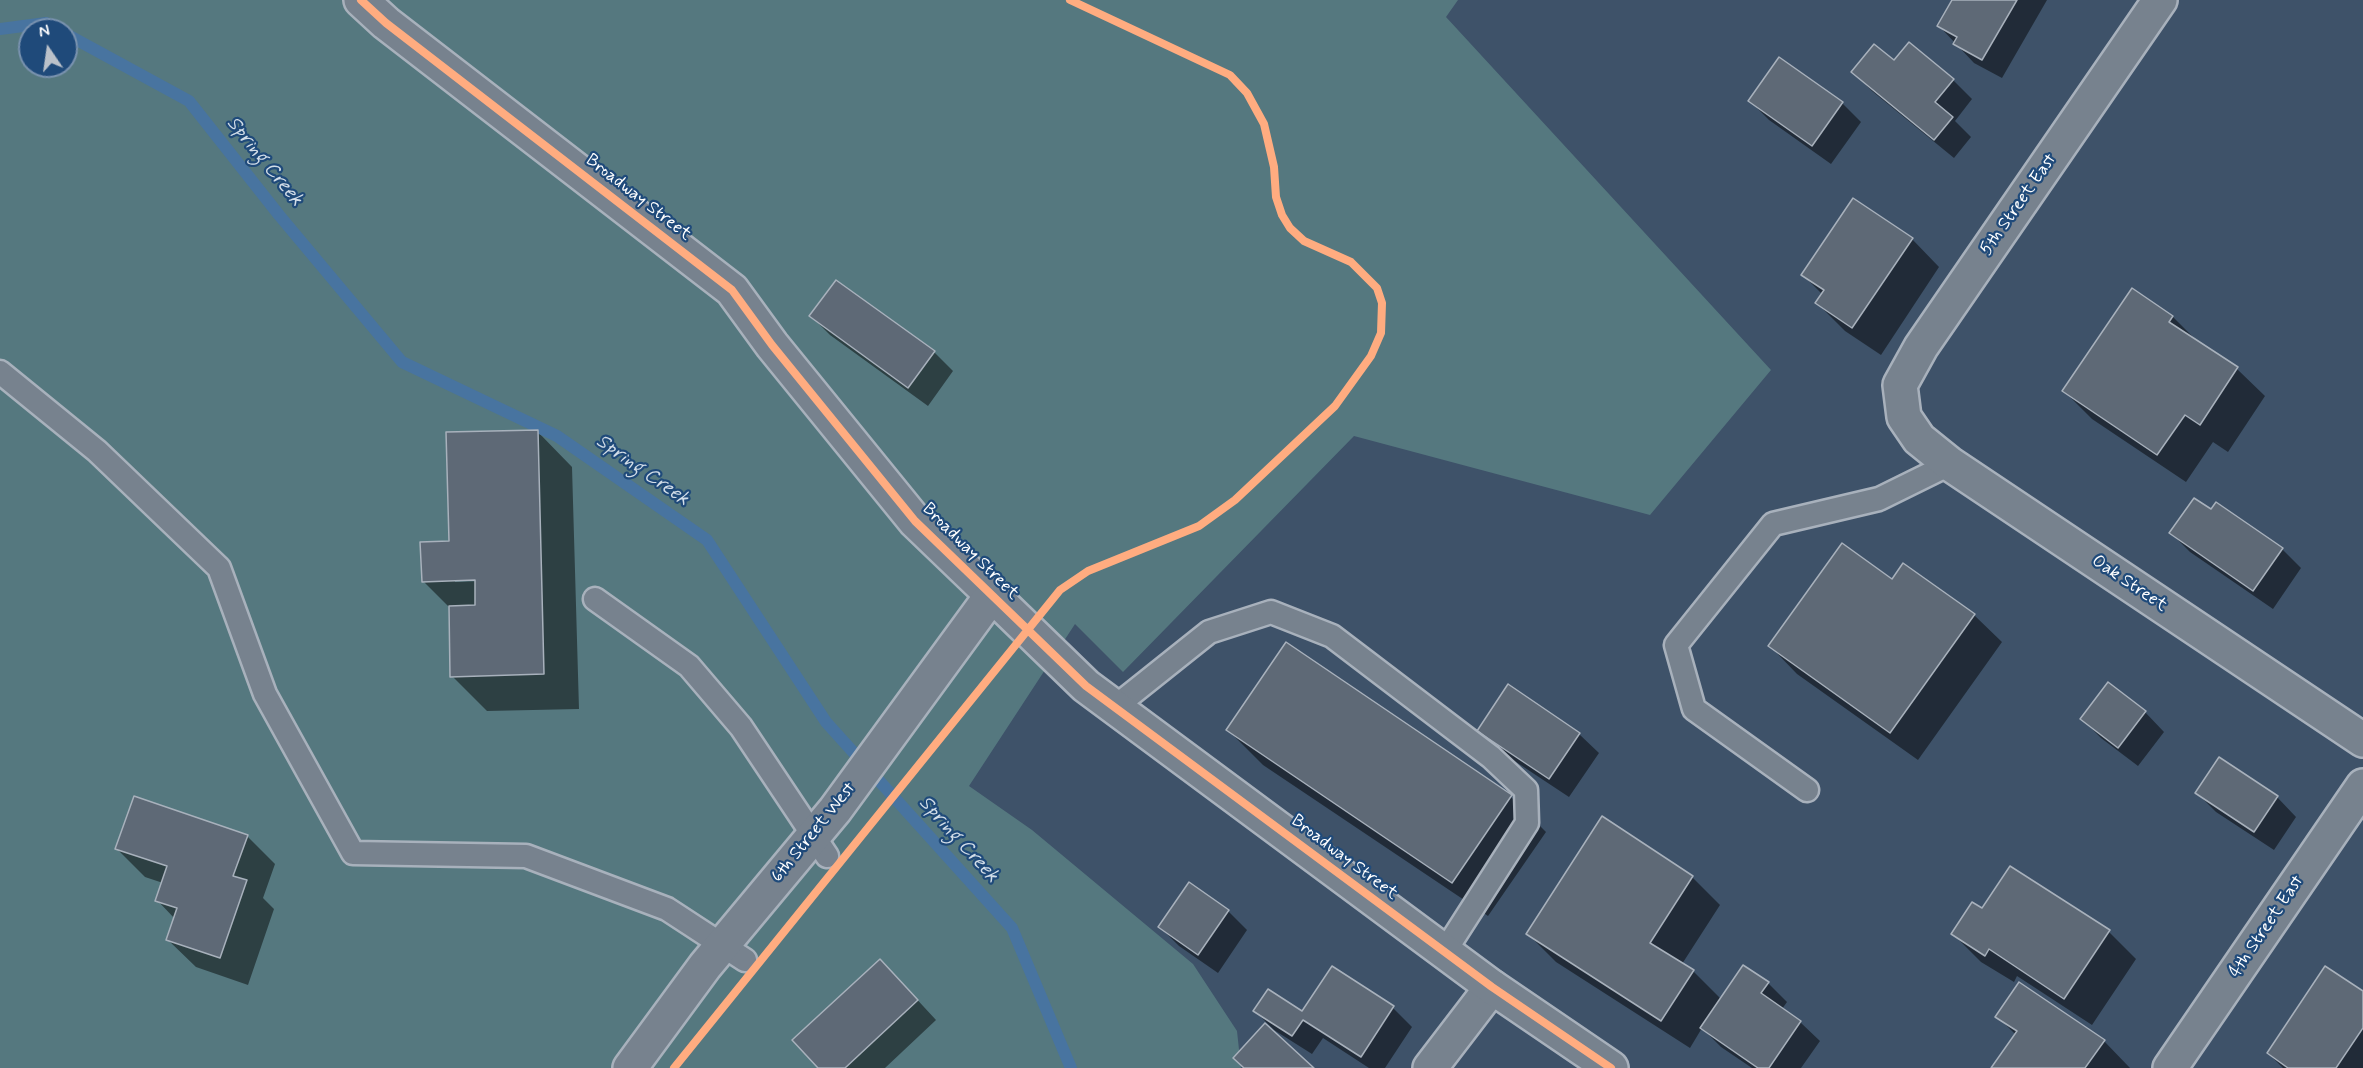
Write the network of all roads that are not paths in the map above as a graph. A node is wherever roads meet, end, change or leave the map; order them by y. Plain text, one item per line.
1 (362, 0) edge
2 (2160, 0) edge
3 (0, 372) edge
4 (1904, 417) joint
5 (1950, 464) junction
6 (992, 595) junction
7 (595, 599) dead end
8 (1114, 706) junction
9 (2363, 740) edge
10 (2363, 786) edge
11 (1807, 790) dead end
12 (820, 846) junction
13 (1445, 951) junction
14 (734, 953) junction
15 (1492, 987) junction
16 (630, 1068) edge
17 (1430, 1068) edge
18 (1611, 1068) edge
19 (2170, 1068) edge

1 - 6 street, Broadway Street
2 - 4 street, 5th Street East
3 - 14 lane
4 - 5 street, Oak Street
5 - 9 street, Oak Street
5 - 11 lane
6 - 8 street, Broadway Street
6 - 12 street, 6th Street West
7 - 12 lane
8 - 13 street, Broadway Street
8 - 13 lane
10 - 19 street, 4th Street East
12 - 14 street, 6th Street West
13 - 15 street, Broadway Street
14 - 16 street, 6th Street West
15 - 17 street
15 - 18 street, Broadway Street

